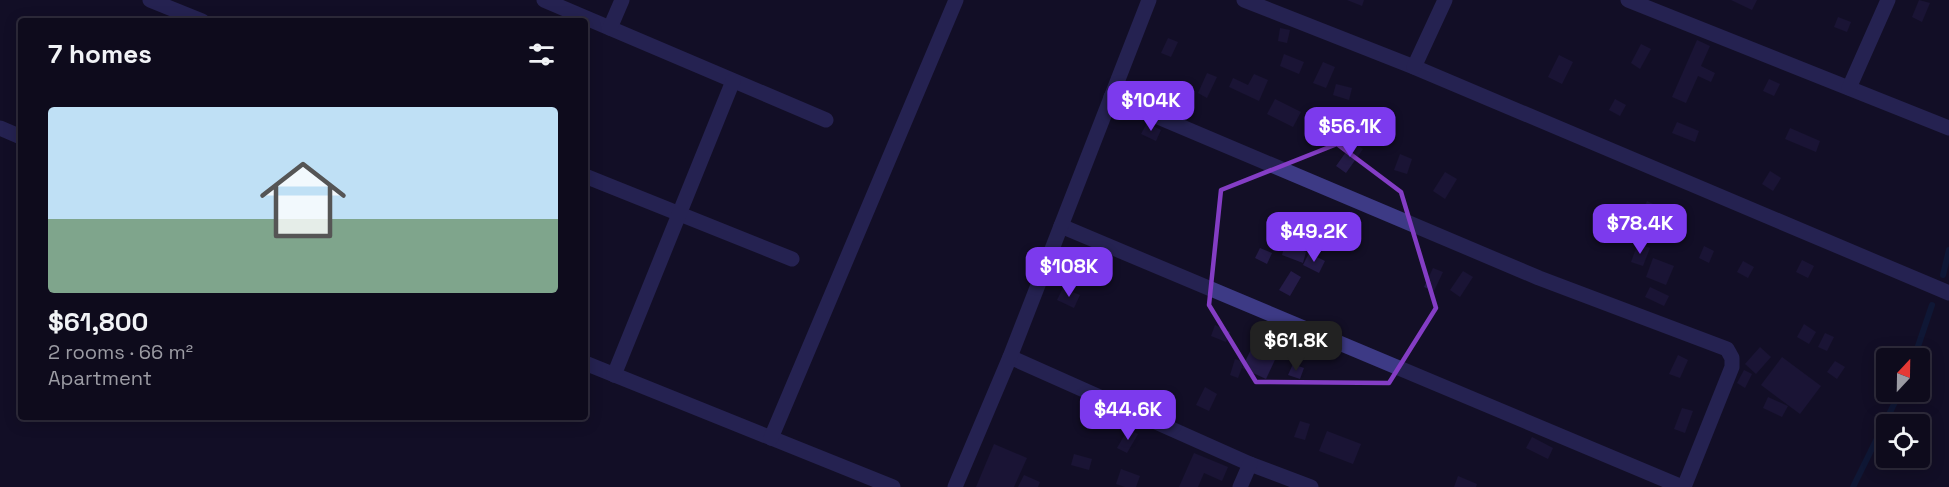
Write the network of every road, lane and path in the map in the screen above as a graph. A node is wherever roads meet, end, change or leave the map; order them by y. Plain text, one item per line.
1 (150, 0) edge
2 (543, 0) edge
3 (622, 0) edge
4 (956, 0) edge
5 (1149, 0) edge
6 (1244, 0) edge
7 (1445, 0) edge
8 (1628, 0) edge
9 (1888, 0) edge
10 (192, 18) edge
11 (586, 18) edge
12 (588, 19) edge
13 (610, 28) junction
14 (1414, 67) junction
15 (733, 81) junction
16 (1849, 88) junction
17 (1112, 97) junction
18 (826, 120) dead end
19 (0, 128) edge
20 (1949, 128) edge
21 (18, 136) edge
22 (588, 177) edge
23 (679, 214) junction
24 (1061, 226) junction
25 (792, 259) dead end
26 (1949, 293) edge
27 (1010, 357) junction
28 (588, 364) edge
29 (614, 375) junction
30 (771, 438) junction
31 (1250, 464) junction
32 (893, 487) edge
33 (955, 487) edge
34 (1240, 487) edge
35 (1311, 487) edge
36 (1683, 487) edge

1 - 10 street
2 - 11 street
3 - 13 street
4 - 30 street
5 - 17 street
6 - 14 street
7 - 14 street
8 - 16 street
9 - 16 street
12 - 13 street
13 - 15 street
14 - 26 street
15 - 18 street
15 - 23 street
16 - 20 street
17 - 24 street
17 - 36 street
19 - 21 street
22 - 23 street
23 - 25 street
23 - 29 street
24 - 27 street
24 - 36 street
27 - 31 street
27 - 33 street
28 - 29 street
29 - 30 street
30 - 32 street
31 - 34 street
31 - 35 street

